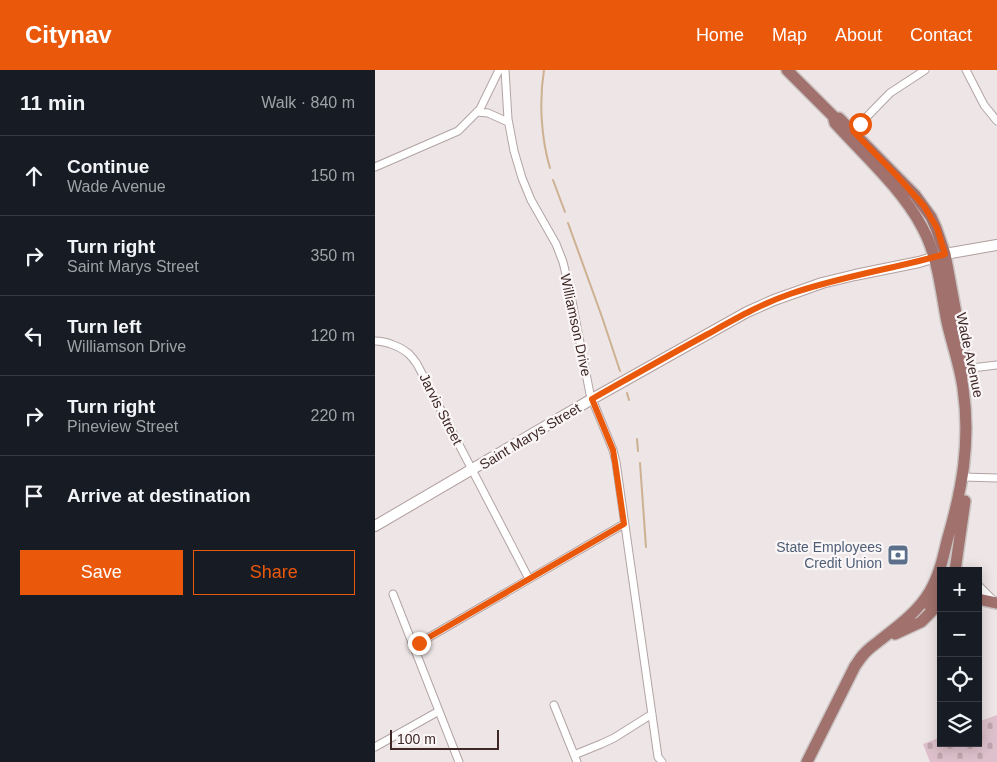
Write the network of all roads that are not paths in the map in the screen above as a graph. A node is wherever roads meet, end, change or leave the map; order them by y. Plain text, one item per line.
1 (499, 70) edge
2 (505, 70) edge
3 (787, 70) edge
4 (925, 70) edge
5 (965, 70) edge
6 (477, 112) junction
7 (833, 116) junction
8 (997, 121) edge
9 (508, 122) junction
10 (853, 131) junction
11 (375, 167) edge
12 (997, 245) edge
13 (939, 256) junction
14 (375, 341) edge
15 (997, 365) edge
16 (963, 369) junction
17 (592, 399) junction
18 (472, 470) junction
19 (966, 478) junction
20 (997, 478) edge
21 (624, 524) junction
22 (952, 525) junction
23 (375, 526) edge
24 (952, 567) edge
25 (955, 567) edge
26 (529, 579) junction
27 (982, 589) edge
28 (393, 594) dead end
29 (937, 594) edge
30 (982, 601) edge
31 (996, 604) edge
32 (937, 606) edge
33 (937, 616) edge
34 (907, 618) junction
35 (921, 622) junction
36 (881, 639) junction
37 (414, 646) junction
38 (554, 705) dead end
39 (439, 711) junction
40 (652, 714) junction
41 (375, 747) edge
42 (575, 759) edge
43 (459, 762) edge
44 (662, 762) edge
45 (807, 762) edge

1 - 6 street
2 - 9 street, Williamson Drive
3 - 7 main road, Wade Avenue
4 - 10 street
5 - 8 street
6 - 9 street
6 - 11 street
7 - 10 main road, Wade Avenue
7 - 13 main road, Wade Avenue
9 - 17 street, Williamson Drive
10 - 13 main road, Wade Avenue
12 - 13 main road, Saint Marys Street
13 - 16 main road, Wade Avenue
13 - 17 main road, Saint Marys Street
14 - 18 street, Jarvis Street
15 - 16 street
16 - 19 main road, Wade Avenue
17 - 18 main road, Saint Marys Street
17 - 21 street, Williamson Drive
18 - 23 main road, Saint Marys Street
18 - 26 street, Jarvis Street
19 - 20 street
19 - 22 main road, Wade Avenue
19 - 25 main road, Wade Avenue
21 - 26 street
21 - 40 street, Williamson Drive
22 - 24 main road
22 - 34 main road, Wade Avenue
26 - 37 street
27 - 31 street
28 - 37 street
29 - 34 main road
30 - 31 main road
32 - 35 main road, Wade Avenue
33 - 35 main road
34 - 36 main road, Wade Avenue
35 - 36 main road, Wade Avenue
36 - 45 main road, Wade Avenue
37 - 39 street
38 - 42 street
39 - 41 street
39 - 43 street
40 - 42 street
40 - 44 street, Williamson Drive

